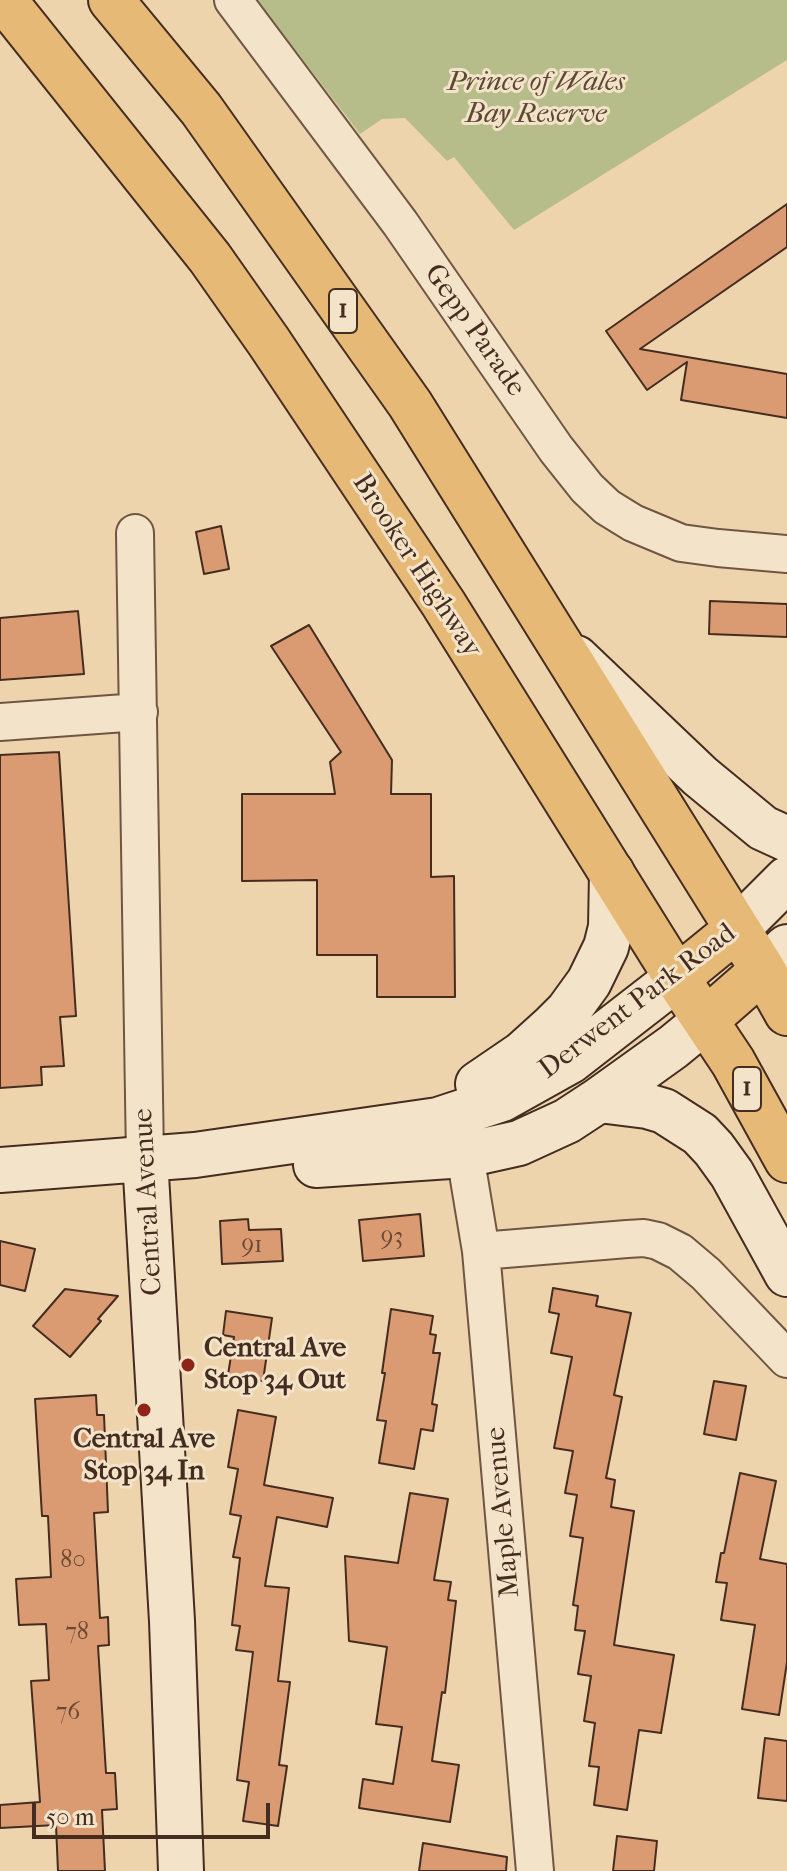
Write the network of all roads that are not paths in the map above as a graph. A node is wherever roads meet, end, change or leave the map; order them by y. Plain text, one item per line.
1 (4, 0) edge
2 (111, 0) edge
3 (233, 0) edge
4 (135, 533) dead end
5 (787, 554) edge
6 (554, 637) junction
7 (139, 712) junction
8 (0, 722) edge
9 (787, 839) edge
10 (612, 873) junction
11 (787, 879) edge
12 (737, 929) junction
13 (775, 958) edge
14 (677, 978) junction
15 (787, 1013) edge
16 (706, 1020) junction
17 (599, 1100) junction
18 (391, 1128) junction
19 (195, 1155) junction
20 (465, 1155) junction
21 (145, 1158) junction
22 (787, 1160) edge
23 (0, 1170) edge
24 (481, 1251) junction
25 (787, 1274) edge
26 (787, 1359) edge
27 (181, 1871) edge
28 (535, 1871) edge

1 - 10 highway, Brooker Highway / 1
2 - 6 highway, 1
3 - 5 street, Gepp Parade
4 - 7 street, Central Avenue
6 - 9 street
6 - 12 highway, 1
7 - 8 street
7 - 21 street, Central Avenue
10 - 14 highway, Brooker Highway / 1
10 - 18 street
11 - 12 street, Derwent Park Road
12 - 13 highway, 1
12 - 14 highway, Derwent Park Road
13 - 15 highway, 1
13 - 16 highway, Derwent Park Road
14 - 16 highway, Brooker Highway / 1
14 - 18 street, Derwent Park Road
16 - 17 street, Derwent Park Road
16 - 22 highway, Brooker Highway / 1
17 - 20 street, Derwent Park Road
17 - 25 street
18 - 19 street, Derwent Park Road
19 - 20 street, Derwent Park Road
19 - 21 street, Derwent Park Road
20 - 24 street, Maple Avenue
21 - 23 street, Derwent Park Road
21 - 27 street, Central Avenue
24 - 26 street
24 - 28 street, Maple Avenue

